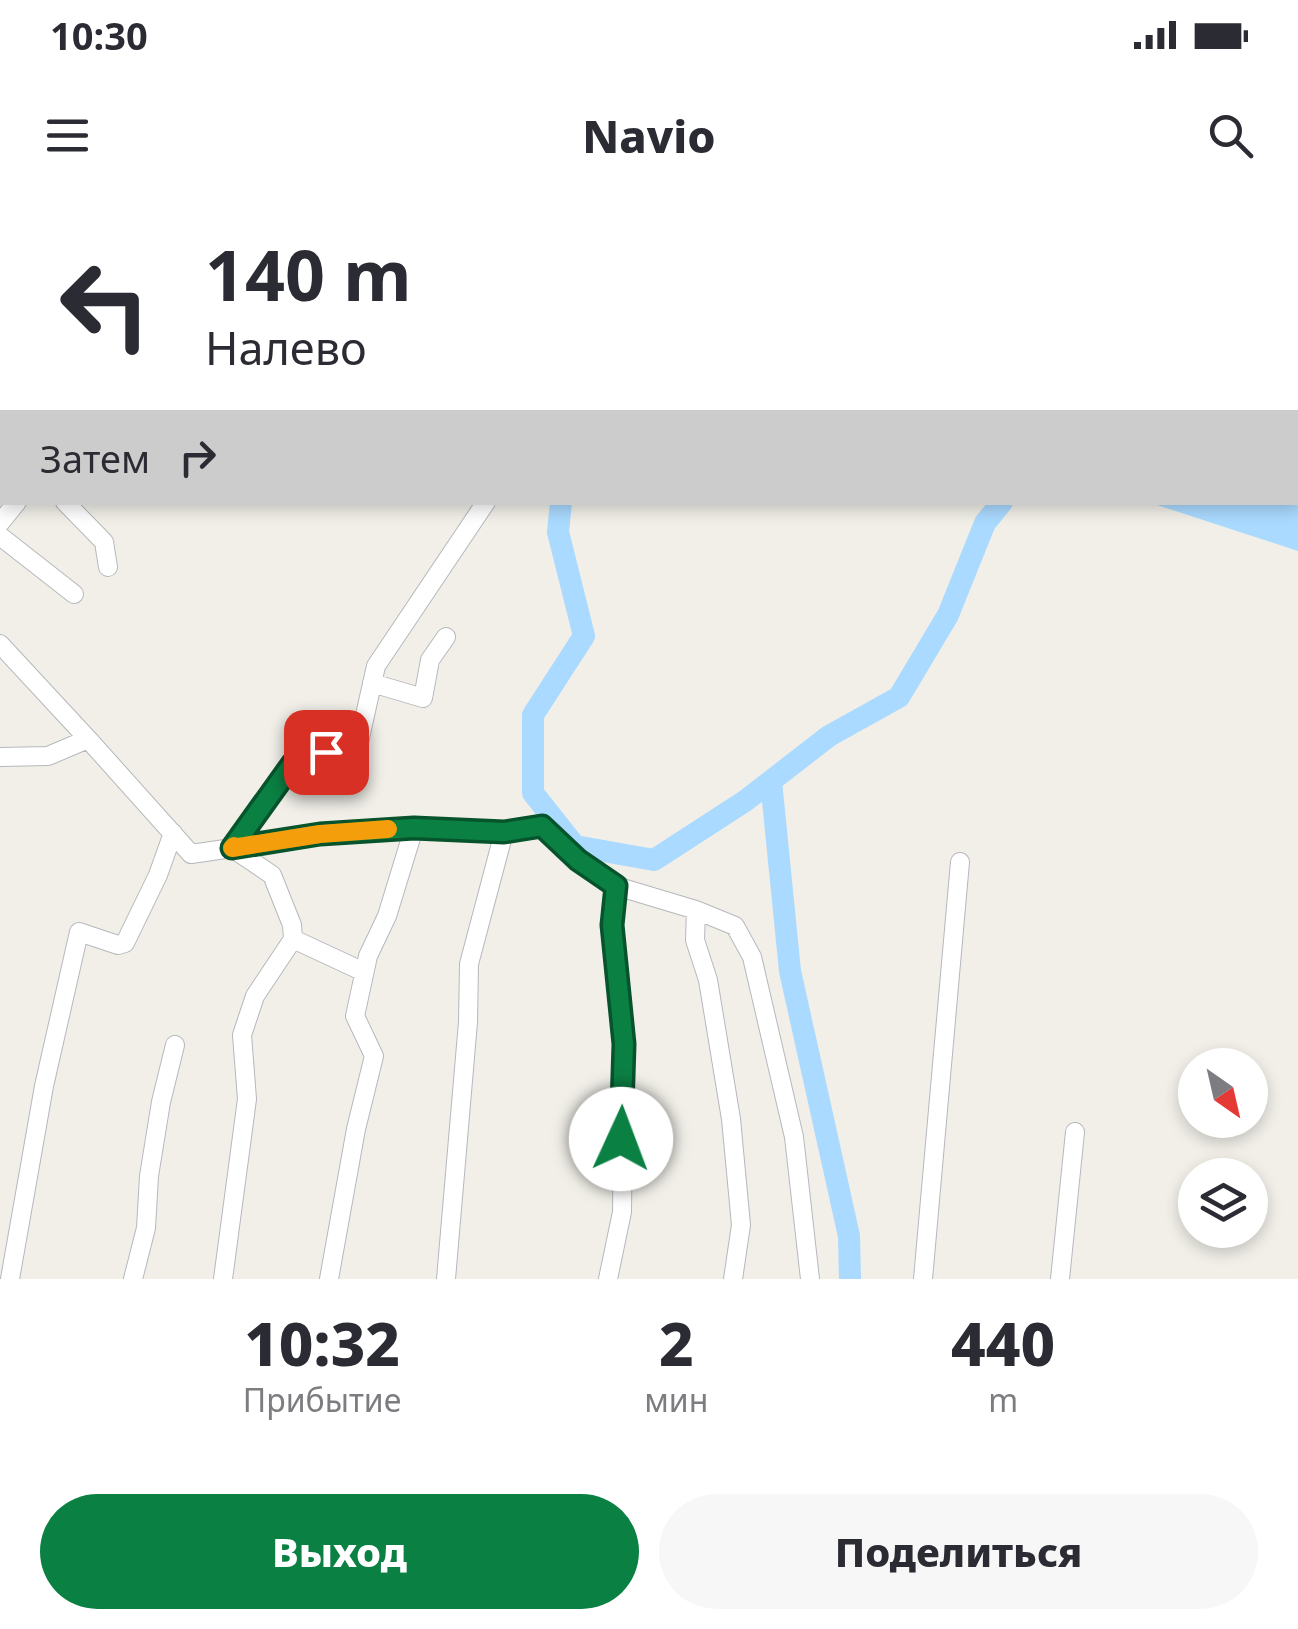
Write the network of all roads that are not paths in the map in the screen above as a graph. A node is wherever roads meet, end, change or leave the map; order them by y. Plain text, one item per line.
1 (68, 505) edge
2 (484, 505) edge
3 (0, 536) edge
4 (108, 567) dead end
5 (74, 594) dead end
6 (446, 638) dead end
7 (0, 644) edge
8 (372, 683) junction
9 (88, 739) junction
10 (0, 758) edge
11 (414, 828) junction
12 (504, 832) junction
13 (173, 833) junction
14 (232, 848) junction
15 (960, 862) dead end
16 (616, 886) junction
17 (696, 910) junction
18 (292, 939) junction
19 (364, 972) junction
20 (175, 1045) dead end
21 (1074, 1132) dead end
22 (10, 1279) edge
23 (133, 1279) edge
24 (223, 1279) edge
25 (329, 1279) edge
26 (446, 1279) edge
27 (608, 1279) edge
28 (733, 1279) edge
29 (810, 1279) edge
30 (923, 1279) edge
31 (1060, 1279) edge

1 - 4 street
2 - 8 street
3 - 5 street
6 - 8 street
7 - 9 street
8 - 14 street
9 - 10 street
9 - 13 street
11 - 12 street
11 - 14 street
11 - 19 street
12 - 16 street
12 - 26 street
13 - 14 street
13 - 22 street
14 - 18 street
15 - 30 street
16 - 17 street
16 - 27 street
17 - 28 street
17 - 29 street
18 - 19 street
18 - 24 street
19 - 25 street
20 - 23 street
21 - 31 street

